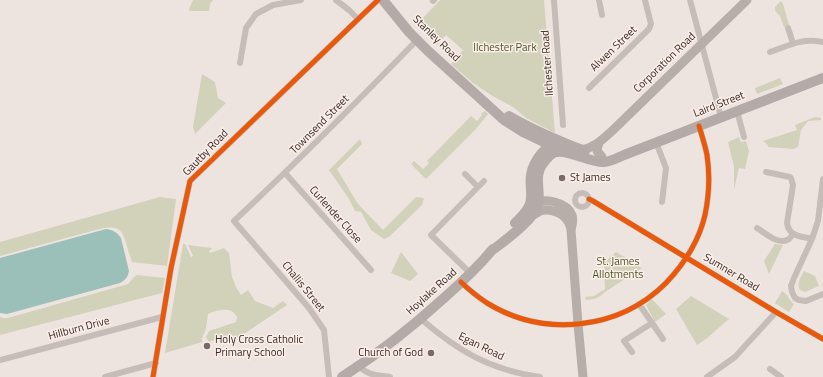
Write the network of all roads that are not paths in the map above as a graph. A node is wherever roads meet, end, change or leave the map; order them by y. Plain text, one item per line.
1 (301, 0) edge
2 (336, 0) edge
3 (378, 0) edge
4 (383, 0) edge
5 (554, 0) edge
6 (599, 0) edge
7 (645, 0) edge
8 (690, 0) edge
9 (747, 0) edge
10 (602, 15) dead end
11 (358, 19) junction
12 (788, 28) dead end
13 (417, 40) junction
14 (823, 42) edge
15 (793, 43) junction
16 (702, 44) junction
17 (770, 52) dead end
18 (240, 63) dead end
19 (823, 78) edge
20 (589, 88) dead end
21 (737, 111) junction
22 (721, 117) junction
23 (563, 125) dead end
24 (699, 126) junction
25 (541, 137) junction
26 (744, 137) dead end
27 (560, 142) junction
28 (656, 142) junction
29 (599, 143) junction
30 (550, 146) junction
31 (581, 150) junction
32 (565, 152) junction
33 (545, 155) junction
34 (624, 155) junction
35 (602, 157) junction
36 (766, 172) dead end
37 (285, 174) junction
38 (465, 174) dead end
39 (823, 179) edge
40 (484, 180) dead end
41 (538, 186) junction
42 (478, 187) junction
43 (588, 199) dead end
44 (549, 201) junction
45 (662, 202) dead end
46 (537, 203) junction
47 (529, 214) junction
48 (234, 221) joint
49 (757, 228) dead end
50 (571, 230) junction
51 (793, 234) junction
52 (431, 235) junction
53 (812, 239) junction
54 (426, 240) dead end
55 (687, 258) junction
56 (371, 270) dead end
57 (470, 273) junction
58 (461, 282) junction
59 (823, 294) edge
60 (640, 304) junction
61 (776, 312) junction
62 (162, 317) junction
63 (421, 319) junction
64 (652, 323) junction
65 (578, 324) junction
66 (663, 339) dead end
67 (823, 339) edge
68 (632, 352) dead end
69 (0, 360) edge
70 (156, 363) junction
71 (360, 366) junction
72 (770, 369) dead end
73 (104, 377) edge
74 (153, 377) edge
75 (329, 377) edge
76 (342, 377) edge
77 (390, 377) edge
78 (540, 377) edge
79 (583, 377) edge
80 (707, 377) edge
81 (781, 377) edge

1 - 18 street
2 - 11 street
3 - 11 street, Gautby Road
4 - 13 main road, Stanley Road
5 - 23 street, Ilchester Road
6 - 10 street
7 - 20 street, Alwen Street
8 - 16 street
9 - 16 street, Corporation Road
11 - 62 street, Gautby Road
12 - 15 street
13 - 25 main road, Stanley Road
13 - 37 street, Townsend Street
14 - 15 street
15 - 17 street
16 - 22 street
16 - 29 street, Corporation Road
19 - 21 main road, Laird Street
21 - 22 main road, Laird Street
21 - 26 street
22 - 24 main road, Laird Street
24 - 28 main road, Laird Street
24 - 55 street
25 - 27 main road, Stanley Road
25 - 30 main road, Stanley Road
25 - 33 main road
27 - 30 main road
27 - 31 main road, Stanley Road
28 - 34 main road, Laird Street
28 - 45 street
29 - 31 street, Corporation Road
29 - 35 street
30 - 32 main road, Stanley Road
30 - 33 main road
31 - 35 main road, Stanley Road
32 - 33 main road
32 - 34 main road, Stanley Road
33 - 41 main road
33 - 46 main road
34 - 35 main road
36 - 51 street
37 - 48 street, Townsend Street
37 - 56 street, Curlender Close
38 - 42 street
39 - 53 street
40 - 42 street
41 - 44 street
41 - 46 main road
42 - 52 street
43 - 55 street, Sumner Road
44 - 46 street
44 - 50 street
46 - 47 main road
46 - 47 street
46 - 50 street
47 - 57 main road, Hoylake Road
48 - 75 street, Challis Street
49 - 51 street
50 - 65 street
51 - 53 street
52 - 54 street
52 - 57 street
53 - 59 street
55 - 60 street
55 - 61 street, Sumner Road
57 - 58 main road, Hoylake Road
58 - 63 main road, Hoylake Road
58 - 65 street
60 - 64 street
60 - 65 street
61 - 67 street, Sumner Road
61 - 80 street
62 - 69 street, Hillburn Drive
62 - 70 street, Gautby Road
63 - 71 main road, Hoylake Road
63 - 78 street, Egan Road
64 - 66 street
64 - 68 street
65 - 79 street
70 - 73 street
70 - 74 street, Gautby Road
71 - 76 main road, Hoylake Road
71 - 77 street
72 - 81 street

